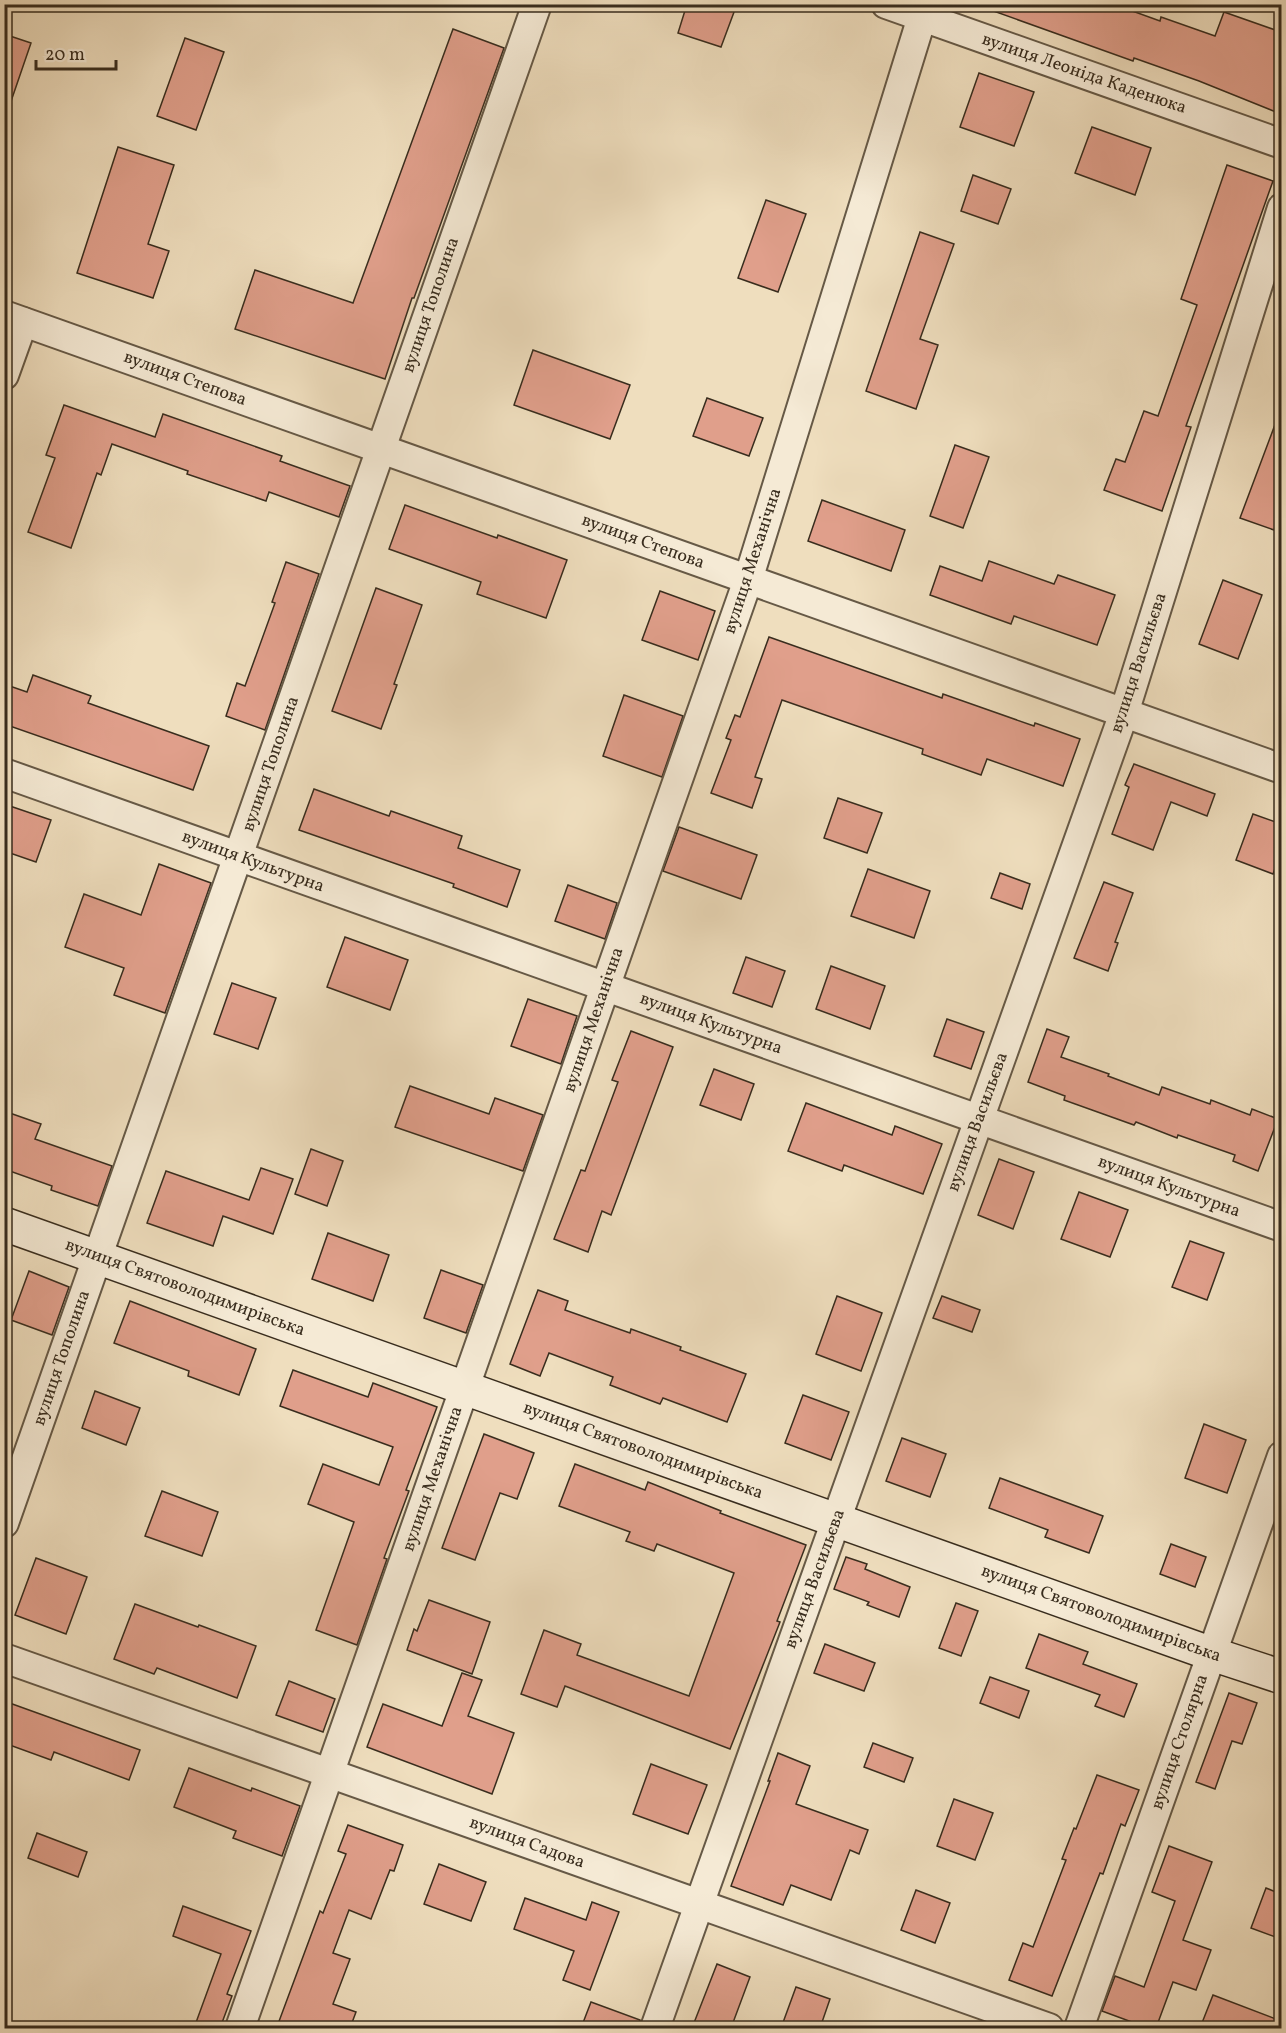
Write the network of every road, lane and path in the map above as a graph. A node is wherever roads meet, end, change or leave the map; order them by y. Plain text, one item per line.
1 (537, 4) edge
2 (886, 4) edge
3 (924, 11) edge
4 (1281, 144) edge
5 (1281, 208) edge
6 (14, 318) edge
7 (4, 375) edge
8 (381, 449) junction
9 (748, 580) junction
10 (1124, 713) junction
11 (1281, 769) edge
12 (4, 773) edge
13 (238, 856) junction
14 (606, 987) junction
15 (979, 1119) junction
16 (4, 1224) edge
17 (1281, 1227) edge
18 (98, 1257) junction
19 (465, 1388) junction
20 (1281, 1456) edge
21 (836, 1520) junction
22 (4, 1523) edge
23 (1212, 1654) junction
24 (4, 1658) edge
25 (1281, 1677) edge
26 (330, 1774) junction
27 (699, 1904) junction
28 (240, 2028) edge
29 (655, 2028) edge
30 (1048, 2028) edge
31 (1079, 2028) edge

1 - 8 street, вулиця Тополина
2 - 3 street, вулиця Леоніда Каденюка
3 - 4 street, вулиця Леоніда Каденюка
3 - 9 street, вулиця Механічна
5 - 10 street, вулиця Васильєва
6 - 7 street
6 - 8 street, вулиця Степова
8 - 9 street, вулиця Степова
8 - 13 street, вулиця Тополина
9 - 10 street, вулиця Степова
9 - 14 street, вулиця Механічна
10 - 11 street, вулиця Степова
10 - 15 street, вулиця Васильєва
12 - 13 street, вулиця Культурна
13 - 14 street, вулиця Культурна
13 - 18 street, вулиця Тополина
14 - 15 street, вулиця Культурна
14 - 19 street, вулиця Механічна
15 - 17 street, вулиця Культурна
15 - 21 street, вулиця Васильєва
16 - 18 street, вулиця Святоволодимирівська
18 - 19 street, вулиця Святоволодимирівська
18 - 22 street, вулиця Тополина
19 - 21 street, вулиця Святоволодимирівська
19 - 26 street, вулиця Механічна
20 - 23 street, вулиця Столярна
21 - 23 street, вулиця Святоволодимирівська
21 - 27 street, вулиця Васильєва
23 - 25 street, вулиця Святоволодимирівська
23 - 31 street, вулиця Столярна
24 - 26 street, вулиця Садова
26 - 27 street, вулиця Садова
26 - 28 street, вулиця Механічна
27 - 29 street, вулиця Васильєва
27 - 30 street, вулиця Садова

